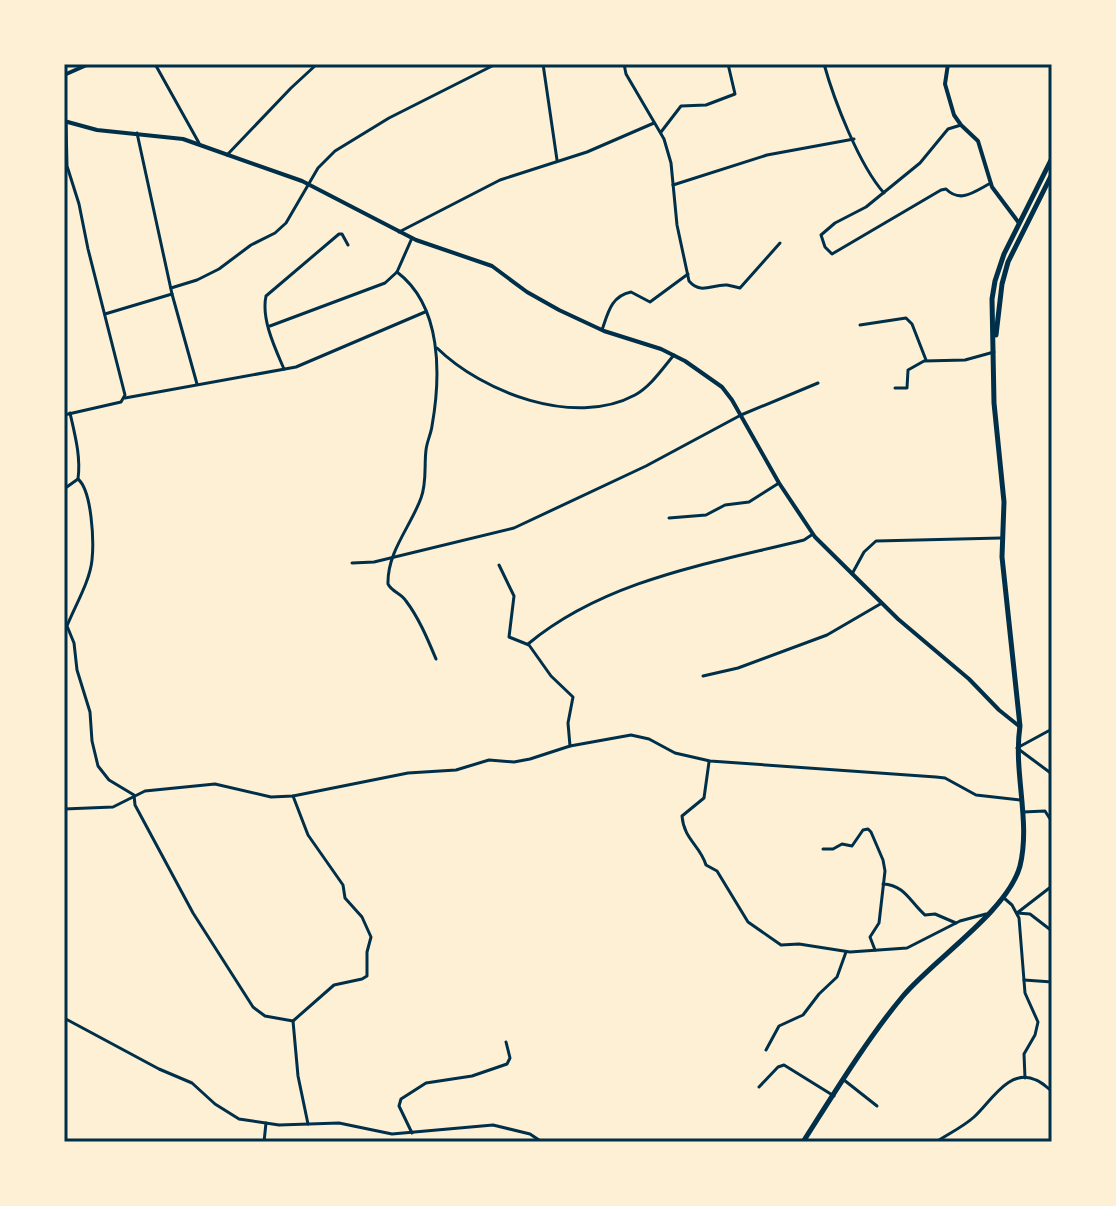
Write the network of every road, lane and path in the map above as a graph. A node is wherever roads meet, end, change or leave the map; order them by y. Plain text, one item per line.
1 (89, 64) edge
2 (155, 64) edge
3 (317, 64) edge
4 (496, 64) edge
5 (543, 64) edge
6 (624, 64) edge
7 (728, 64) edge
8 (824, 64) edge
9 (948, 64) edge
10 (64, 75) edge
11 (65, 121) edge
12 (654, 123) junction
13 (961, 125) junction
14 (661, 132) junction
15 (137, 133) junction
16 (854, 139) junction
17 (199, 143) junction
18 (227, 156) junction
19 (1052, 158) edge
20 (557, 160) junction
21 (1052, 174) edge
22 (307, 183) junction
23 (991, 183) junction
24 (673, 185) junction
25 (884, 193) junction
26 (1019, 223) junction
27 (399, 232) junction
28 (412, 238) junction
29 (780, 243) dead end
30 (348, 245) dead end
31 (397, 272) junction
32 (688, 274) junction
33 (171, 288) junction
34 (172, 294) junction
35 (425, 312) junction
36 (105, 314) junction
37 (860, 325) dead end
38 (269, 326) junction
39 (602, 330) junction
40 (435, 346) junction
41 (994, 352) junction
42 (674, 355) junction
43 (926, 360) junction
44 (284, 369) junction
45 (818, 383) dead end
46 (197, 384) junction
47 (895, 388) dead end
48 (125, 398) junction
49 (70, 413) junction
50 (64, 415) edge
51 (741, 415) junction
52 (78, 479) junction
53 (779, 483) junction
54 (64, 489) edge
55 (669, 518) dead end
56 (813, 534) junction
57 (1001, 538) junction
58 (393, 557) junction
59 (352, 563) dead end
60 (499, 565) dead end
61 (852, 574) junction
62 (882, 603) junction
63 (528, 644) junction
64 (436, 659) dead end
65 (703, 676) dead end
66 (1020, 726) junction
67 (1052, 729) edge
68 (570, 746) junction
69 (1017, 748) junction
70 (710, 761) junction
71 (1052, 774) edge
72 (134, 795) junction
73 (293, 796) junction
74 (1020, 800) junction
75 (64, 809) edge
76 (1021, 813) junction
77 (1052, 822) edge
78 (823, 849) dead end
79 (883, 884) junction
80 (1052, 886) edge
81 (1002, 897) junction
82 (1017, 913) junction
83 (986, 914) junction
84 (956, 923) junction
85 (1052, 931) edge
86 (875, 950) junction
87 (846, 952) junction
88 (1024, 980) junction
89 (1052, 982) edge
90 (64, 1018) edge
91 (293, 1021) junction
92 (506, 1042) dead end
93 (766, 1050) dead end
94 (1025, 1078) junction
95 (844, 1080) junction
96 (759, 1087) dead end
97 (1052, 1091) edge
98 (834, 1096) junction
99 (877, 1106) dead end
100 (266, 1123) junction
101 (308, 1124) junction
102 (412, 1133) junction
103 (264, 1142) edge
104 (542, 1142) edge
105 (803, 1142) edge
106 (936, 1142) edge

1 - 10 street
2 - 17 street
3 - 18 street
4 - 22 street
5 - 20 street
6 - 12 street
7 - 14 street
8 - 16 street
9 - 13 street
11 - 15 street
11 - 36 street
12 - 14 street
12 - 20 street
13 - 23 street
13 - 25 street
14 - 24 street
15 - 17 street
15 - 33 street
16 - 24 street
16 - 25 street
17 - 18 street
18 - 22 street
19 - 26 main road
20 - 27 street
21 - 41 main road
22 - 27 street
22 - 33 street
23 - 25 street
23 - 26 street
24 - 32 street
26 - 41 main road
27 - 28 street
28 - 31 street
28 - 39 street
29 - 32 street
30 - 38 street
31 - 35 street
31 - 38 street
32 - 39 street
33 - 34 street
34 - 36 street
34 - 46 street
35 - 40 street
35 - 44 street
36 - 48 street
37 - 43 street
38 - 44 street
39 - 42 street
40 - 42 street
40 - 58 street
41 - 43 street
41 - 57 main road
42 - 51 street
43 - 47 street
44 - 46 street
45 - 51 street
46 - 48 street
48 - 49 street
49 - 50 street
49 - 52 street
51 - 53 street
51 - 58 street
52 - 54 street
52 - 72 street
53 - 55 street
53 - 56 street
56 - 61 street
56 - 63 street
57 - 61 street
57 - 66 main road
58 - 59 street
58 - 64 street
60 - 63 street
61 - 62 street
62 - 65 street
62 - 66 street
63 - 68 street
66 - 69 main road
67 - 69 street
68 - 70 street
68 - 73 street
69 - 71 street
69 - 74 main road
70 - 74 street
70 - 87 street
72 - 73 street
72 - 75 street
72 - 91 street
73 - 91 street
74 - 76 main road
76 - 77 street
76 - 81 main road
78 - 79 street
79 - 84 street
79 - 86 street
80 - 82 street
81 - 82 street
81 - 83 main road
82 - 85 street
82 - 88 street
83 - 84 street
83 - 95 main road
84 - 86 street
86 - 87 street
87 - 93 street
88 - 89 street
88 - 94 street
90 - 100 street
91 - 101 street
92 - 102 street
94 - 97 street
94 - 106 street
95 - 98 main road
95 - 99 street
96 - 98 street
98 - 105 main road
100 - 101 street
100 - 103 street
101 - 102 street
102 - 104 street

